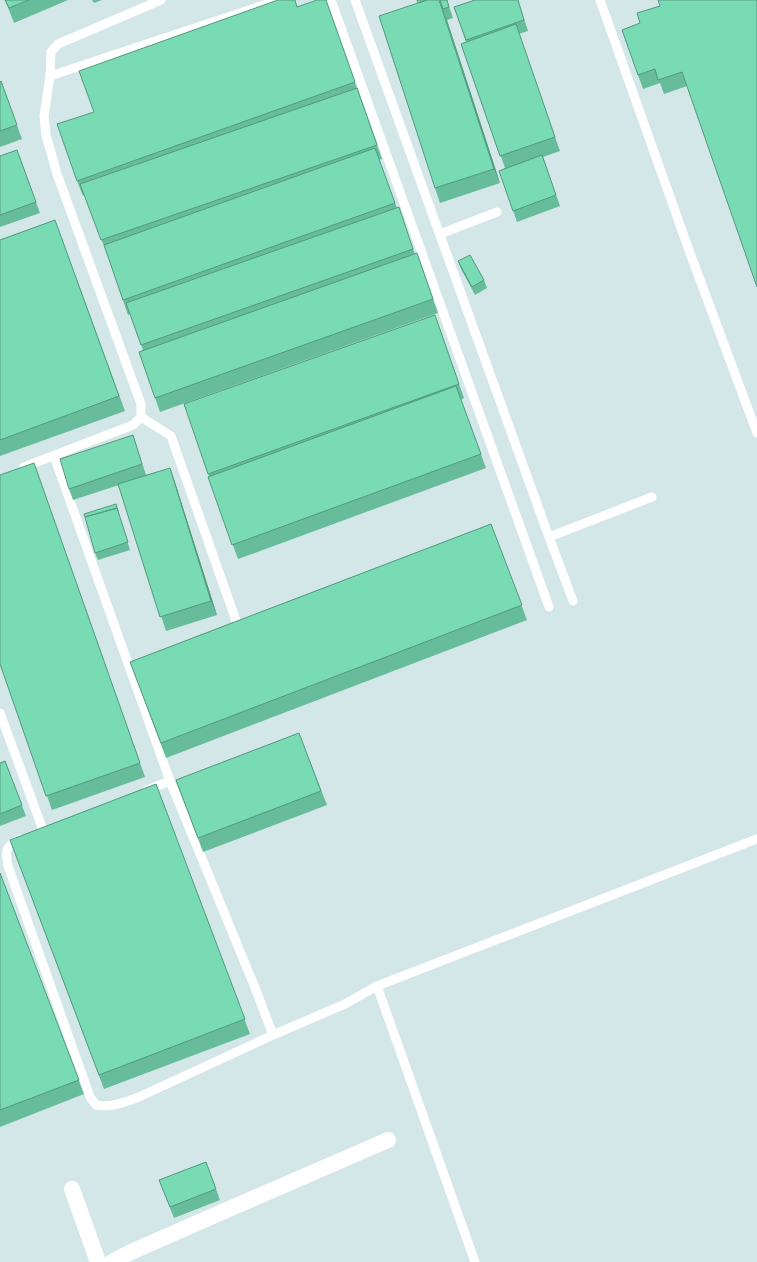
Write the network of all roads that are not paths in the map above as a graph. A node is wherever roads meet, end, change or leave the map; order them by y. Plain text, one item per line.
1 (161, 0) edge
2 (279, 0) edge
3 (331, 0) edge
4 (355, 0) edge
5 (600, 0) edge
6 (50, 76) junction
7 (497, 212) dead end
8 (440, 234) junction
9 (141, 417) junction
10 (757, 433) edge
11 (54, 456) junction
12 (18, 469) edge
13 (652, 497) dead end
14 (549, 537) junction
15 (573, 600) dead end
16 (548, 607) dead end
17 (239, 629) edge
18 (0, 713) edge
19 (170, 781) junction
20 (142, 792) edge
21 (52, 826) edge
22 (35, 833) junction
23 (757, 839) edge
24 (377, 986) junction
25 (273, 1036) junction
26 (388, 1140) dead end
27 (72, 1189) dead end
28 (98, 1262) edge
29 (112, 1262) edge
30 (475, 1262) edge

1 - 6 lane
2 - 6 lane
3 - 16 lane
4 - 8 lane
5 - 10 lane
6 - 9 lane
7 - 8 lane
8 - 14 lane
9 - 11 lane
9 - 17 lane
11 - 12 lane
11 - 19 lane
13 - 14 lane
14 - 15 lane
18 - 22 lane
19 - 20 lane
19 - 25 lane
21 - 22 lane
22 - 25 lane
23 - 24 lane
24 - 25 lane
24 - 30 lane
26 - 29 street
27 - 28 street

